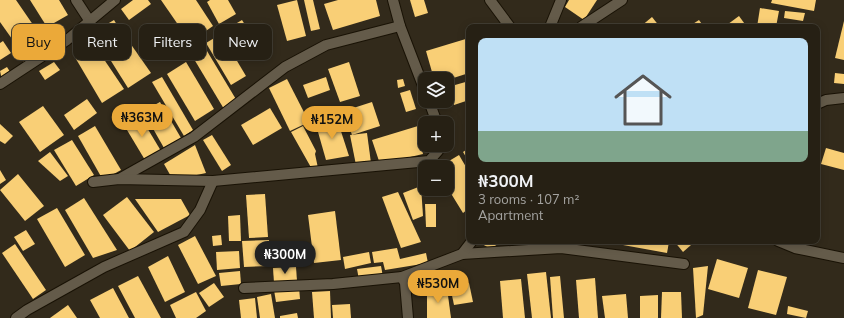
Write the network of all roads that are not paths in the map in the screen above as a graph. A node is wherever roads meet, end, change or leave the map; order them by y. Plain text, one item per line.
1 (76, 0) edge
2 (115, 0) edge
3 (393, 0) edge
4 (490, 0) edge
5 (561, 0) edge
6 (622, 0) edge
7 (89, 20) junction
8 (508, 24) edge
9 (551, 24) edge
10 (586, 24) edge
11 (400, 26) junction
12 (418, 73) edge
13 (0, 84) edge
14 (844, 98) edge
15 (820, 103) edge
16 (437, 152) edge
17 (119, 179) junction
18 (213, 181) junction
19 (93, 182) dead end
20 (470, 244) edge
21 (795, 244) edge
22 (462, 254) junction
23 (844, 258) edge
24 (684, 264) dead end
25 (402, 276) junction
26 (244, 288) dead end
27 (16, 318) edge
28 (408, 318) edge

1 - 7 street
2 - 7 street
3 - 11 street
4 - 8 street
5 - 9 street
6 - 10 street
7 - 13 street
11 - 12 street
11 - 17 street
14 - 15 street
16 - 18 street
17 - 18 street
17 - 19 street
18 - 27 street
20 - 22 street
21 - 23 street
22 - 24 street
22 - 25 street
25 - 26 street
25 - 28 street

